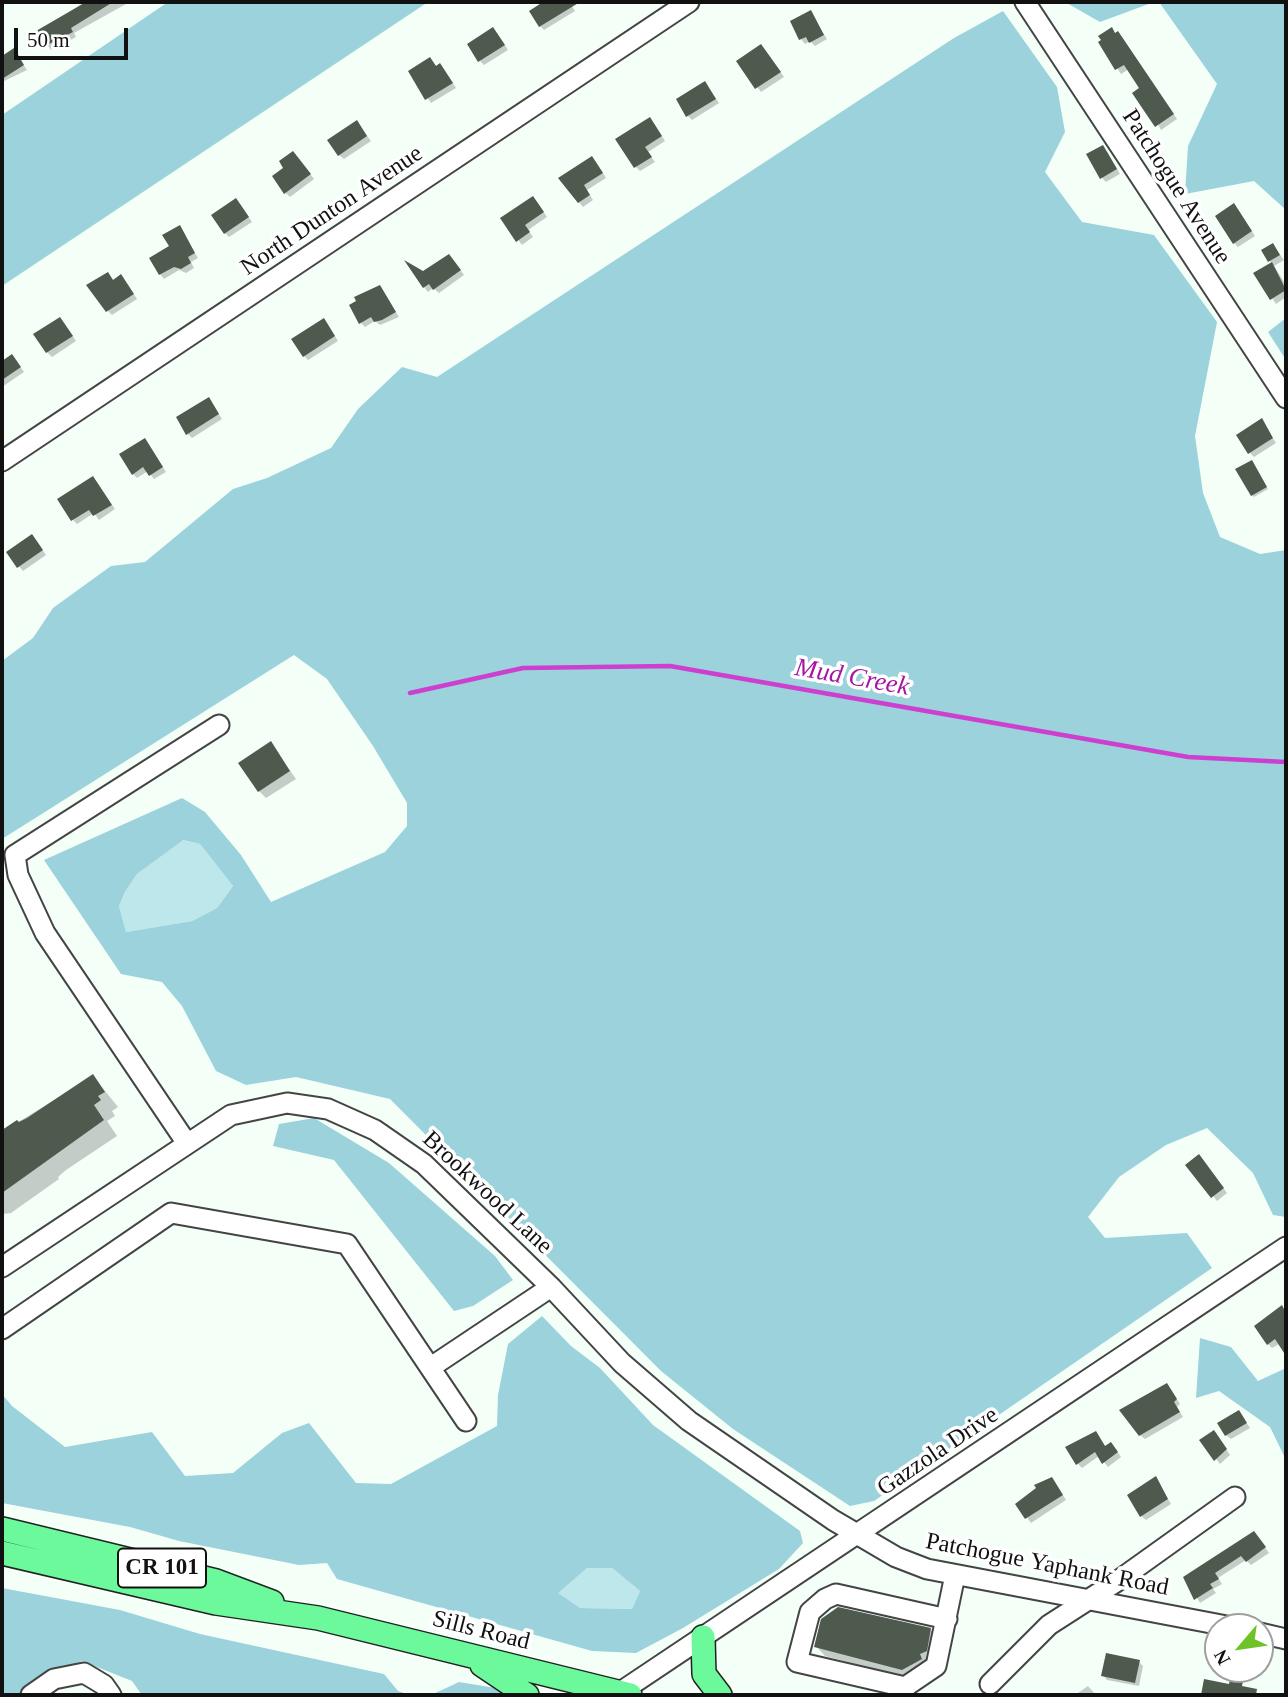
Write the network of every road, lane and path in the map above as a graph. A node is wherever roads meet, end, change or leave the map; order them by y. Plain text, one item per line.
1 (689, 2) edge
2 (1025, 2) edge
3 (1286, 398) edge
4 (2, 461) edge
5 (219, 725) dead end
6 (186, 1142) junction
7 (1286, 1247) edge
8 (2, 1266) edge
9 (551, 1287) junction
10 (2, 1329) edge
11 (430, 1367) junction
12 (466, 1421) dead end
13 (1235, 1497) dead end
14 (2, 1529) edge
15 (859, 1534) junction
16 (2, 1553) edge
17 (955, 1575) junction
18 (1088, 1599) junction
19 (318, 1618) junction
20 (947, 1619) junction
21 (1204, 1622) edge
22 (703, 1637) junction
23 (465, 1654) junction
24 (990, 1684) dead end
25 (904, 1691) edge
26 (622, 1694) edge
27 (31, 1695) edge
28 (111, 1695) edge
29 (527, 1695) edge
30 (720, 1695) edge

1 - 4 street, North Dunton Avenue
2 - 3 street, Patchogue Avenue
5 - 6 street
6 - 8 street, Brookwood Lane
6 - 9 street, Brookwood Lane
7 - 15 street, Gazzola Drive
9 - 11 street
9 - 15 street, Brookwood Lane
10 - 11 street
11 - 12 street
13 - 18 street
14 - 19 main road, Sills Road / CR 101
15 - 17 street, Patchogue Yaphank Road
15 - 22 street, Gazzola Drive
16 - 19 main road, Sills Road / CR 101
17 - 18 street, Patchogue Yaphank Road
17 - 20 street
18 - 21 street, Patchogue Yaphank Road
18 - 24 street
19 - 23 main road, Sills Road / CR 101
20 - 25 street
20 - 25 street
22 - 26 street, Gazzola Drive
22 - 30 main road
23 - 26 main road, Sills Road / CR 101
23 - 29 main road
27 - 28 street

